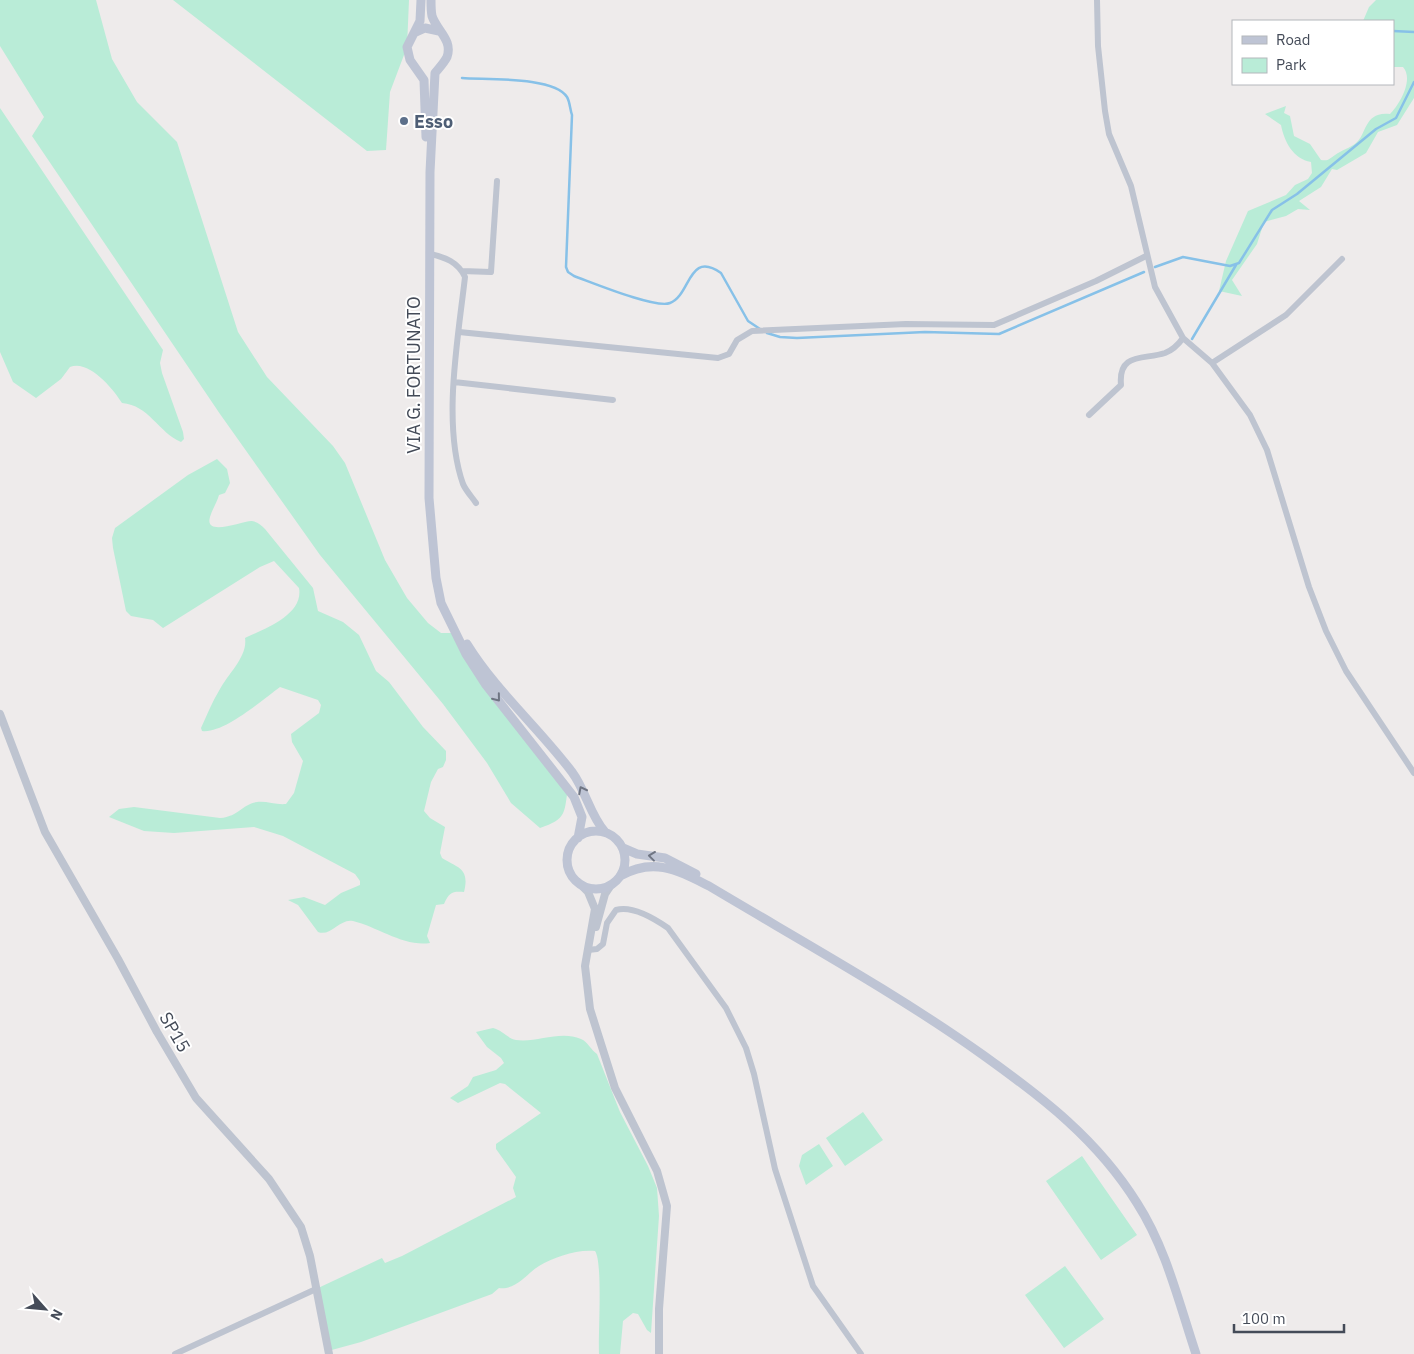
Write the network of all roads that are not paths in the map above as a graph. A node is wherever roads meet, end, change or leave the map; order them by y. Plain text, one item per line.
1 (421, 0) edge
2 (431, 0) edge
3 (1097, 0) edge
4 (439, 31) junction
5 (413, 34) junction
6 (440, 65) junction
7 (415, 66) junction
8 (430, 172) junction
9 (497, 181) dead end
10 (430, 254) junction
11 (1146, 256) junction
12 (1342, 259) dead end
13 (462, 271) junction
14 (459, 332) junction
15 (1183, 338) junction
16 (1212, 363) junction
17 (454, 382) junction
18 (613, 400) dead end
19 (1089, 415) dead end
20 (476, 503) dead end
21 (436, 578) junction
22 (0, 714) edge
23 (1414, 773) edge
24 (605, 832) junction
25 (578, 838) junction
26 (623, 848) junction
27 (620, 876) junction
28 (578, 882) junction
29 (611, 885) junction
30 (709, 886) junction
31 (591, 938) junction
32 (588, 950) junction
33 (316, 1289) junction
34 (174, 1354) edge
35 (329, 1354) edge
36 (659, 1354) edge
37 (861, 1354) edge
38 (1196, 1354) edge

1 - 5 main road
2 - 4 main road
3 - 11 street
4 - 5 main road
4 - 6 main road
5 - 7 main road
6 - 7 main road
6 - 8 main road
7 - 8 main road
8 - 10 main road, VIA G. FORTUNATO
9 - 13 street
10 - 13 street
10 - 21 main road, VIA G. FORTUNATO
11 - 14 street
11 - 15 street
12 - 16 street
13 - 14 street
14 - 17 street
15 - 16 street
15 - 19 street
16 - 23 street
17 - 18 street
17 - 20 street
24 -> 21 main road, VIA G. FORTUNATO
21 -> 25 main road, VIA G. FORTUNATO
22 - 33 street, SP15
24 - 25 main road
24 - 26 main road
25 - 28 main road
26 - 27 main road
30 -> 26 main road
27 - 29 main road
27 - 30 main road
28 - 29 main road
28 - 31 street
29 - 31 street
30 - 38 main road
31 - 32 street
32 - 36 street
32 - 37 street
33 - 34 street
33 - 35 street, SP15

